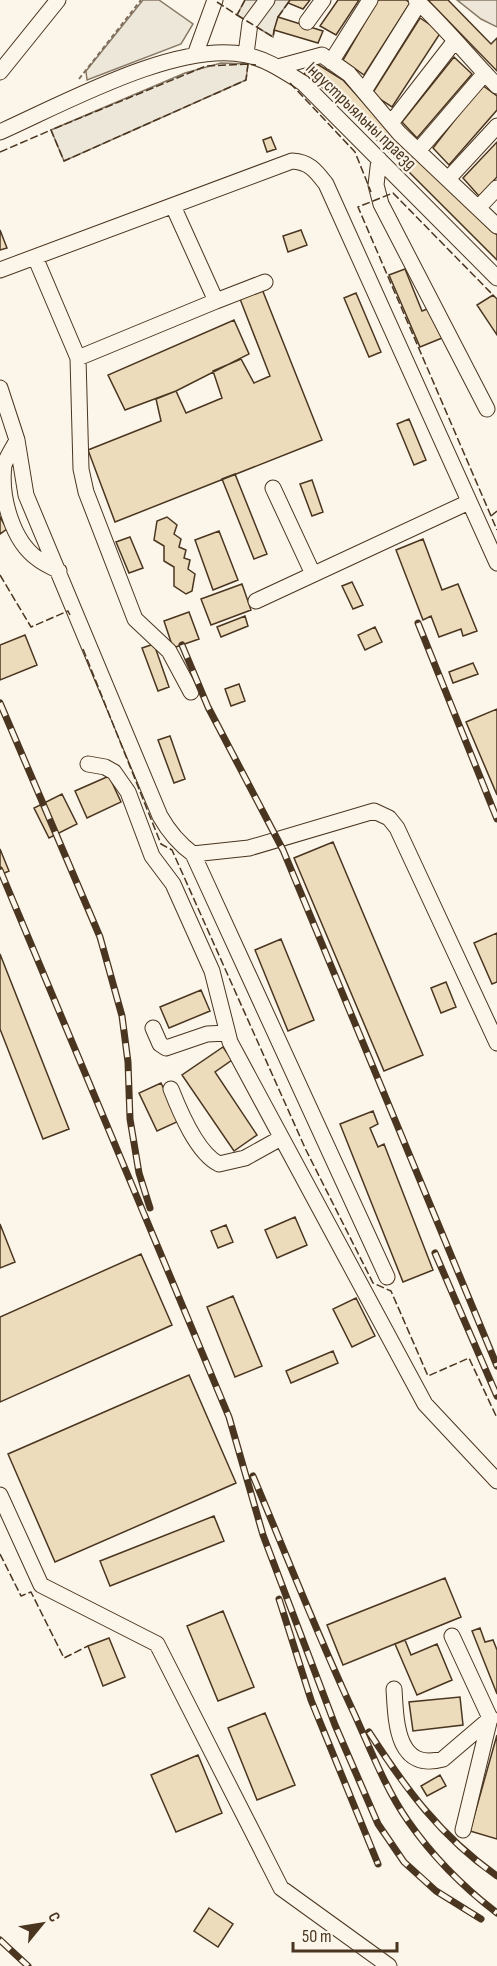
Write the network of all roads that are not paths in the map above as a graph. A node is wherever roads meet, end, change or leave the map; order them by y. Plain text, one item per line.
1 (58, 0) edge
2 (215, 0) edge
3 (267, 0) edge
4 (323, 0) edge
5 (370, 0) edge
6 (418, 2) edge
7 (308, 22) dead end
8 (454, 42) junction
9 (246, 54) junction
10 (195, 55) junction
11 (331, 62) junction
12 (278, 67) junction
13 (0, 72) edge
14 (485, 73) junction
15 (497, 86) edge
16 (363, 91) junction
17 (391, 123) junction
18 (497, 126) edge
19 (0, 132) edge
20 (418, 151) junction
21 (379, 159) junction
22 (448, 179) junction
23 (497, 188) edge
24 (172, 206) junction
25 (478, 208) junction
26 (497, 226) edge
27 (35, 257) junction
28 (0, 270) edge
29 (497, 278) edge
30 (265, 282) dead end
31 (216, 301) junction
32 (78, 358) junction
33 (0, 388) edge
34 (487, 409) dead end
35 (17, 440) junction
36 (273, 488) dead end
37 (469, 502) junction
38 (497, 563) edge
39 (59, 570) junction
40 (314, 574) junction
41 (256, 601) dead end
42 (191, 692) dead end
43 (88, 764) dead end
44 (193, 854) junction
45 (493, 1026) edge
46 (153, 1028) dead end
47 (227, 1033) junction
48 (497, 1043) edge
49 (171, 1089) dead end
50 (281, 1138) junction
51 (387, 1277) dead end
52 (497, 1481) edge
53 (0, 1495) edge
54 (452, 1636) dead end
55 (394, 1689) dead end
56 (494, 1719) edge
57 (463, 1830) dead end
58 (389, 1966) edge

1 - 13 street
2 - 10 street
3 - 9 street
4 - 7 street
5 - 11 street
6 - 8 street
6 - 16 street
8 - 14 street
8 - 17 street
9 - 10 street, Індустрыяльны праезд
9 - 12 street, Індустрыяльны праезд
10 - 19 street, Індустрыяльны праезд
11 - 12 street
11 - 16 street
12 - 21 street, Індустрыяльны праезд
14 - 15 street
14 - 20 street
16 - 17 street
17 - 20 street
18 - 22 street
20 - 22 street
21 - 29 street, Індустрыяльны праезд
21 - 34 street
22 - 25 street
23 - 25 street
24 - 27 street
24 - 31 street
24 - 37 street
25 - 26 street
27 - 28 street
27 - 32 street
30 - 31 street
31 - 32 street
32 - 42 street
33 - 35 street
35 - 39 street
35 - 39 street
36 - 40 street
37 - 38 street
37 - 40 street
39 - 44 street
40 - 41 street
43 - 47 street
44 - 45 street
44 - 51 street
45 - 48 street
46 - 47 street
47 - 50 street
49 - 50 street
50 - 52 street
53 - 58 street
54 - 56 street
55 - 56 street
56 - 57 street

